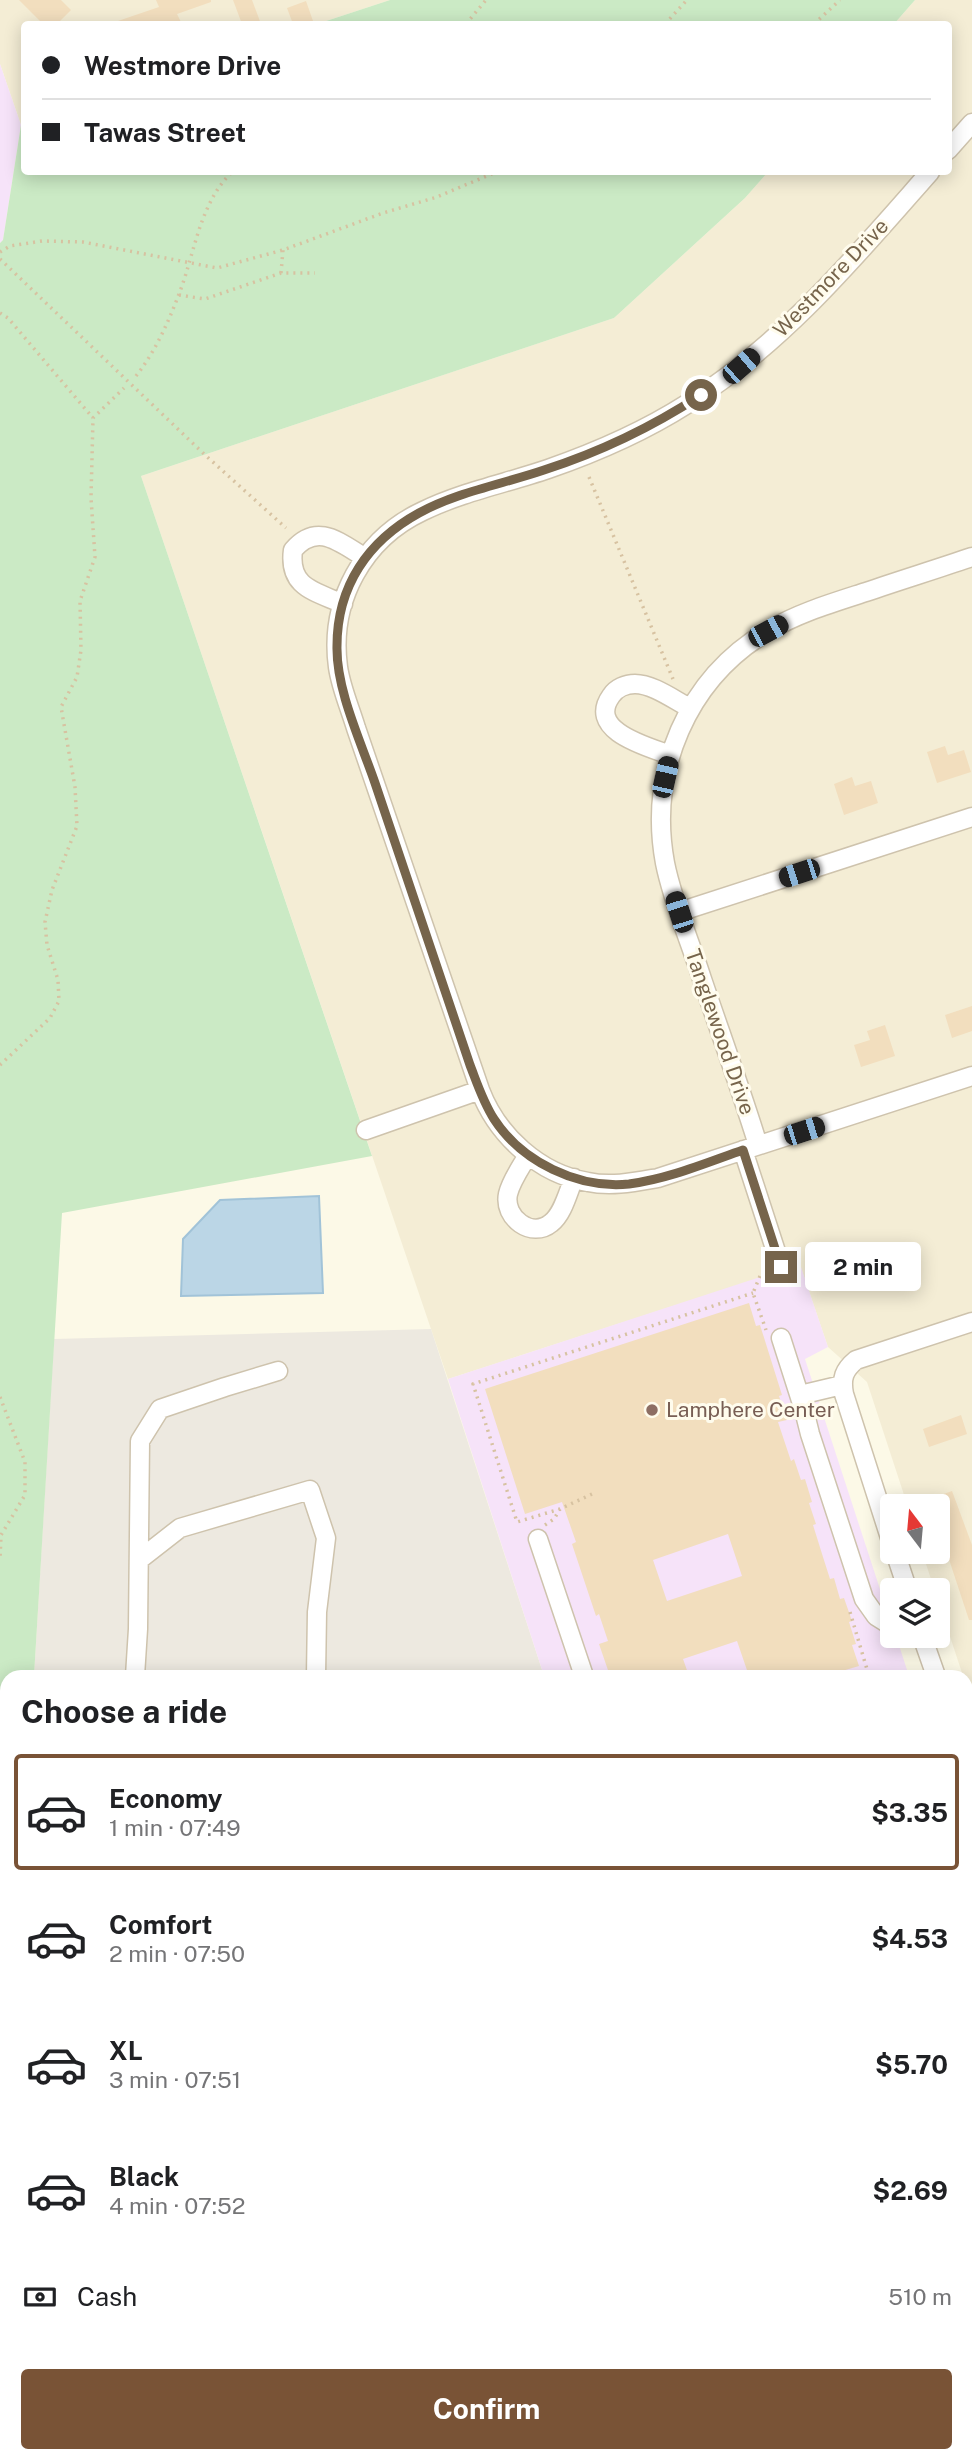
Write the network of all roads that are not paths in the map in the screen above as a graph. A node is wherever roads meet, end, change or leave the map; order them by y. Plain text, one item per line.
1 (972, 123) edge
2 (952, 146) edge
3 (927, 175) edge
4 (364, 557) junction
5 (972, 557) edge
6 (343, 604) junction
7 (690, 708) junction
8 (670, 755) junction
9 (972, 817) edge
10 (679, 912) junction
11 (972, 1076) edge
12 (480, 1090) junction
13 (366, 1130) dead end
14 (750, 1148) junction
15 (528, 1154) junction
16 (574, 1178) junction
17 (781, 1267) dead end
18 (972, 1322) edge
19 (781, 1338) dead end
20 (278, 1371) dead end
21 (843, 1379) junction
22 (800, 1395) junction
23 (880, 1504) edge
24 (542, 1532) road end
25 (139, 1560) junction
26 (880, 1618) edge
27 (926, 1648) edge
28 (135, 1670) edge
29 (316, 1670) edge
30 (582, 1670) edge
31 (934, 1670) edge

1 - 2 street
3 - 4 street, Westmore Drive
4 - 6 street, Westmore Drive
4 - 6 street
5 - 7 street, Tanglewood Drive
6 - 12 street, Westmore Drive
7 - 8 street, Tanglewood Drive
7 - 8 street
8 - 10 street, Tanglewood Drive
9 - 10 street
10 - 14 street, Tanglewood Drive
11 - 14 street
12 - 13 street
12 - 15 street, Westmore Drive
14 - 16 street
14 - 17 street, Tanglewood Drive
15 - 16 street
15 - 16 street
18 - 21 street
19 - 22 street
20 - 25 street
21 - 22 street
21 - 23 street
22 - 26 street
24 - 30 street
25 - 28 street
25 - 29 street
27 - 31 street

